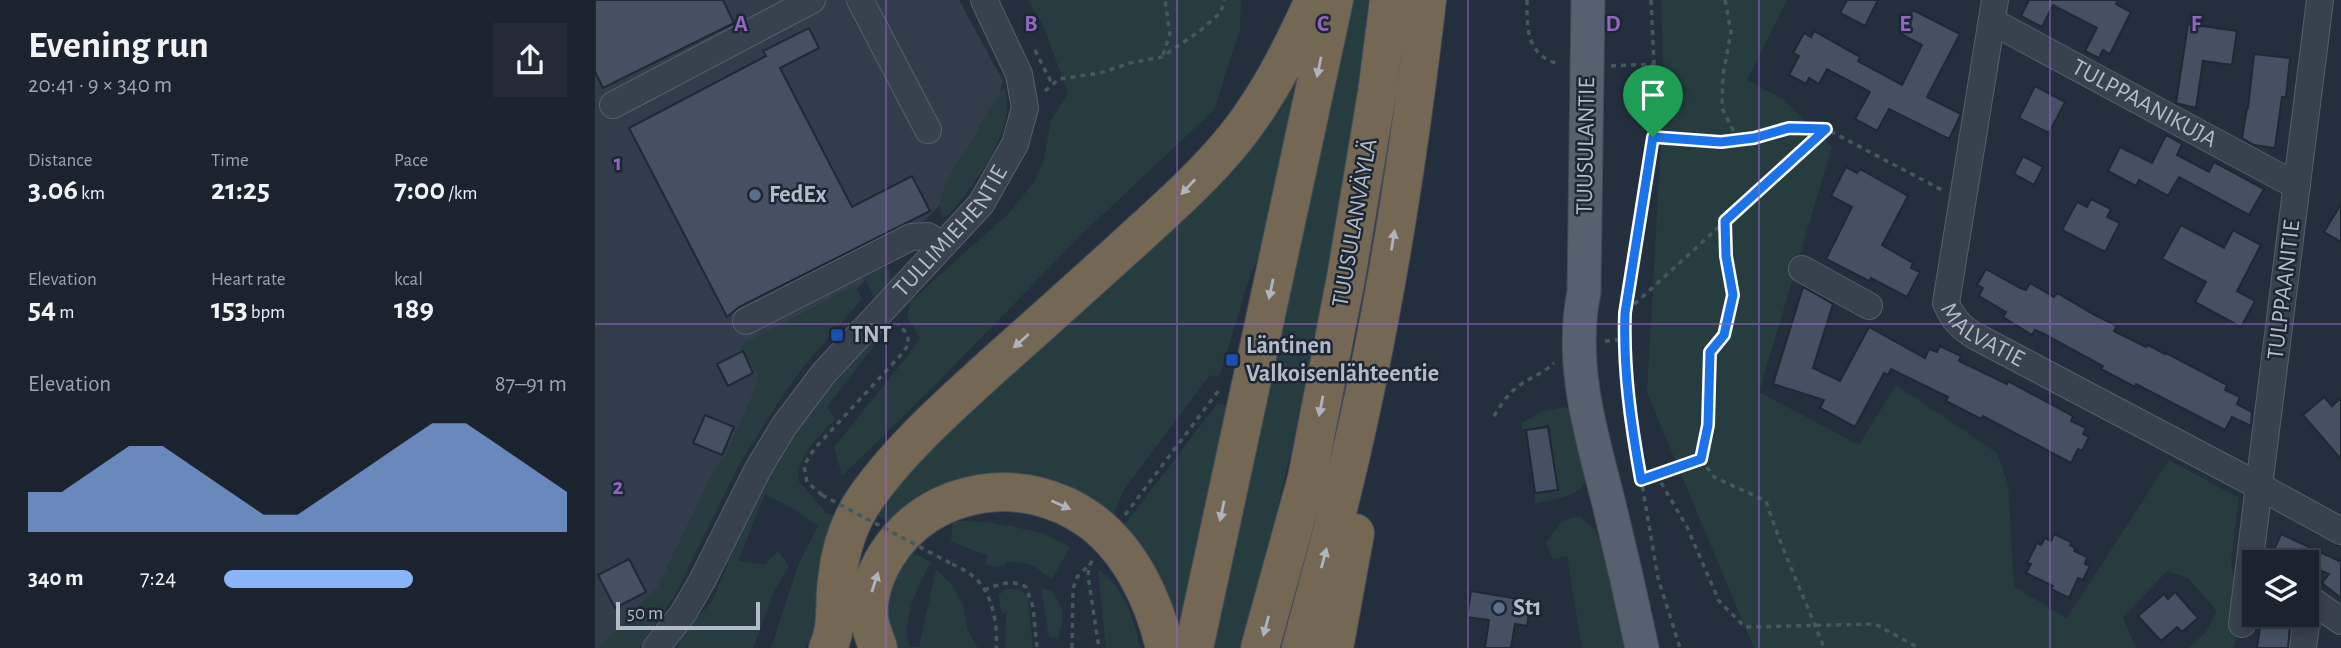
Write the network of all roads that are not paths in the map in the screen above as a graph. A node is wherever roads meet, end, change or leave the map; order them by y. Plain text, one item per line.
1 (812, 0) edge
2 (860, 0) edge
3 (984, 0) edge
4 (1314, 0) edge
5 (1334, 0) edge
6 (1389, 0) edge
7 (1427, 0) edge
8 (1588, 0) edge
9 (2320, 0) edge
10 (1994, 11) edge
11 (613, 105) dead end
12 (929, 130) dead end
13 (2297, 186) junction
14 (942, 245) junction
15 (1802, 269) dead end
16 (1386, 281) junction
17 (1869, 306) dead end
18 (746, 321) dead end
19 (2259, 486) junction
20 (2341, 531) edge
21 (2253, 550) edge
22 (2319, 606) edge
23 (2341, 621) edge
24 (2305, 627) edge
25 (656, 648) edge
26 (828, 648) edge
27 (878, 648) edge
28 (1165, 648) edge
29 (1193, 648) edge
30 (1260, 648) edge
31 (1301, 648) edge
32 (1333, 648) edge
33 (1643, 648) edge
34 (2303, 648) edge

1 - 11 street
2 - 12 street
3 - 14 street, TULLIMIEHENTIE
4 -> 26 highway
5 -> 29 highway
6 -> 30 highway, TUUSULANVÄYLÄ
16 -> 7 highway, TUUSULANVÄYLÄ
8 - 33 main road, TUUSULANTIE
9 - 13 street, TULPPAANITIE
10 - 13 street, TULPPAANIKUJA
10 - 19 street, MALVATIE
13 - 19 street, TULPPAANITIE
14 - 18 street
14 - 25 street, TULLIMIEHENTIE
15 - 17 street
31 -> 16 highway, TUUSULANVÄYLÄ
16 - 32 highway
19 - 20 street
19 - 21 street, TULPPAANITIE
22 - 23 street
24 - 34 street
27 -> 28 highway

